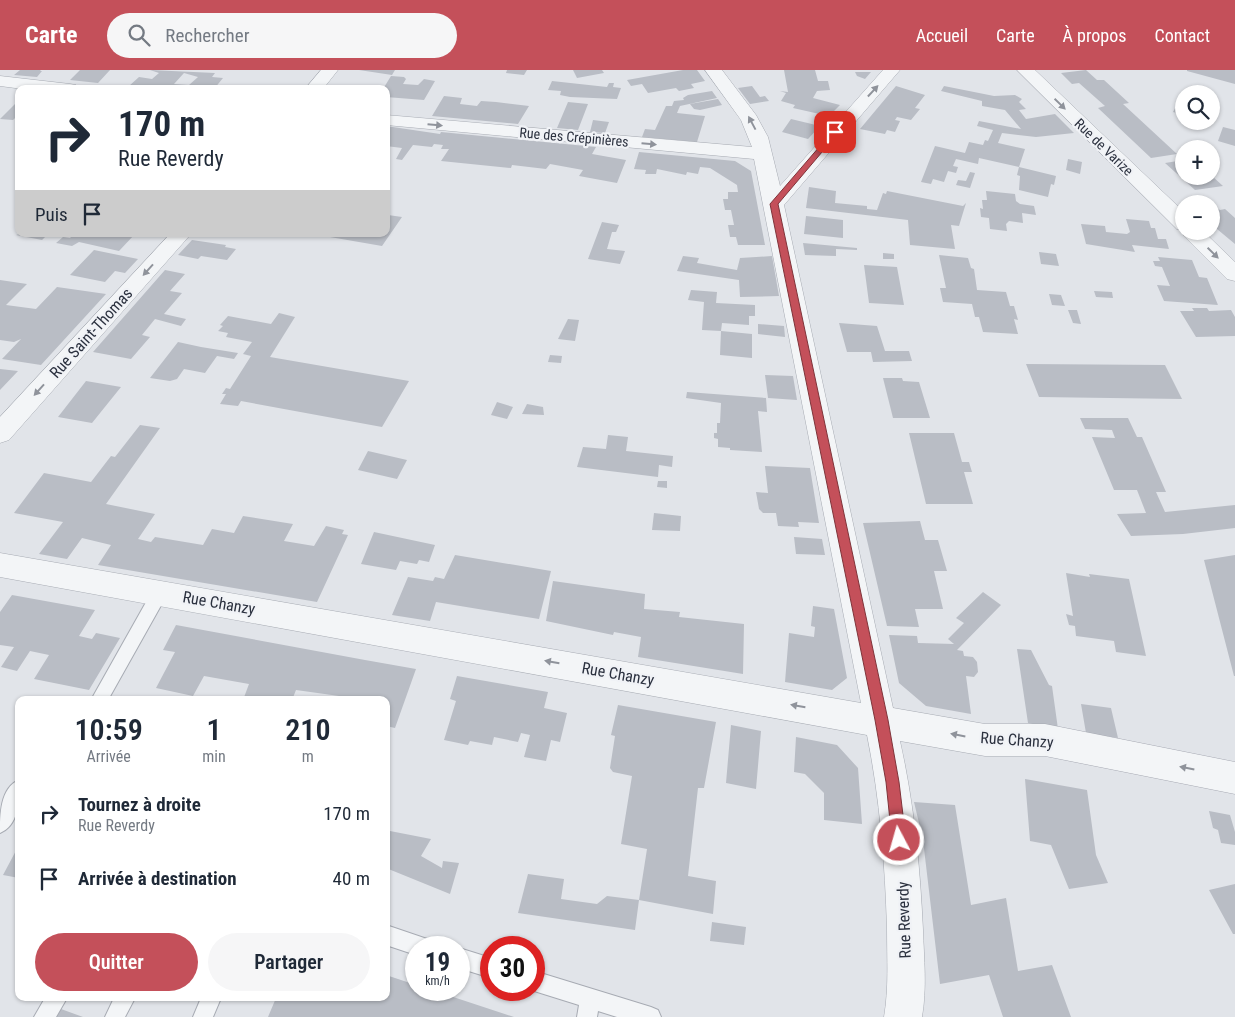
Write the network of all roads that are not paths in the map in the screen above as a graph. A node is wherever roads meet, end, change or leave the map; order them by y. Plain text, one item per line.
1 (330, 70) edge
2 (713, 70) edge
3 (892, 70) edge
4 (1025, 70) edge
5 (0, 82) edge
6 (30, 85) edge
7 (317, 85) edge
8 (390, 120) edge
9 (762, 154) junction
10 (774, 204) junction
11 (1175, 215) edge
12 (178, 237) edge
13 (1200, 240) edge
14 (1235, 274) edge
15 (0, 433) edge
16 (0, 565) edge
17 (160, 593) junction
18 (101, 696) edge
19 (881, 720) junction
20 (1235, 778) edge
21 (15, 796) edge
22 (0, 824) edge
23 (390, 936) edge
24 (405, 941) edge
25 (545, 986) edge
26 (55, 1001) edge
27 (210, 1001) edge
28 (588, 1008) edge
29 (44, 1017) edge
30 (203, 1017) edge
31 (651, 1017) edge
32 (903, 1017) edge

1 - 7 street
9 -> 2 street, Rue Reverdy
10 -> 3 street
4 -> 11 street, Rue de Varize
5 - 6 street
8 -> 9 street, Rue des Crépinières
9 - 10 street, Rue Reverdy
10 - 19 street, Rue Reverdy
12 -> 15 street, Rue Saint-Thomas
13 -> 14 street
16 - 17 street, Rue Chanzy
17 - 18 lane
19 -> 17 street, Rue Chanzy
20 -> 19 street, Rue Chanzy
19 - 32 street, Rue Reverdy
21 - 22 lane
23 - 24 lane
25 - 28 lane
26 - 29 lane
27 - 30 lane
28 - 31 lane

